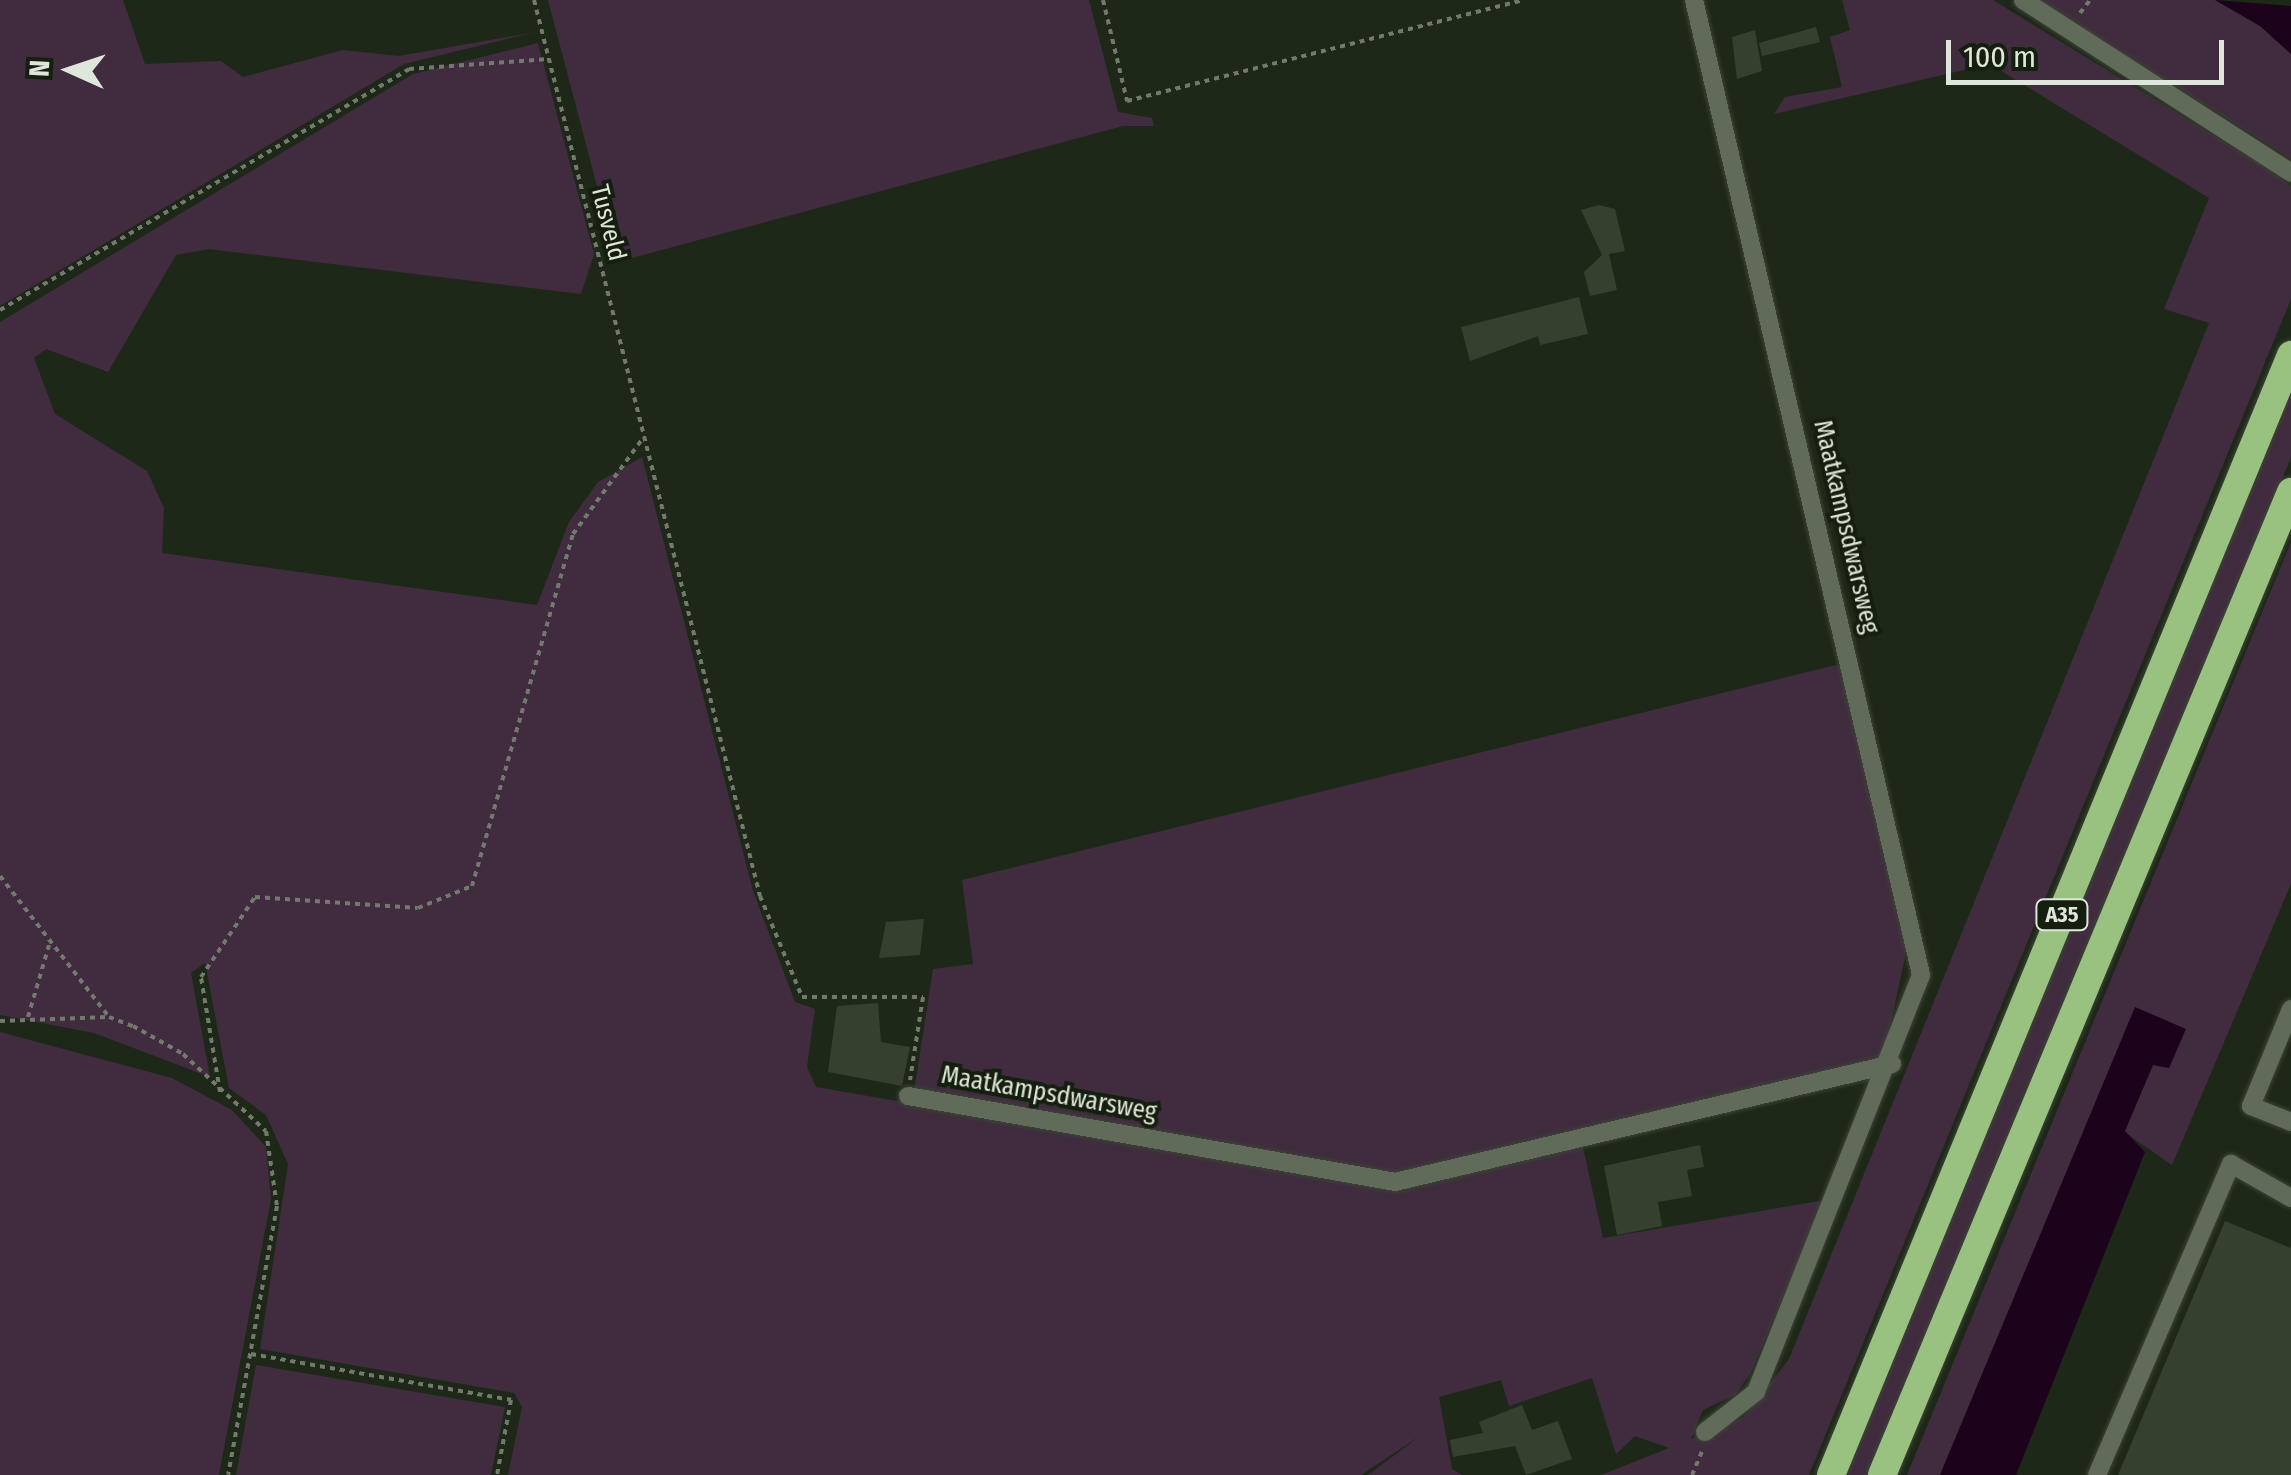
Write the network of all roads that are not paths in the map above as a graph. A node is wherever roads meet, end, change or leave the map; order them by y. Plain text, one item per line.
1 (1694, 0) edge
2 (2022, 0) edge
3 (2291, 172) edge
4 (2291, 355) edge
5 (2291, 492) edge
6 (2291, 1009) edge
7 (1892, 1064) junction
8 (908, 1096) road end
9 (2291, 1122) edge
10 (2291, 1198) edge
11 (1705, 1432) road end
12 (1831, 1475) edge
13 (1882, 1475) edge
14 (2097, 1475) edge

1 - 7 street, Maatkampsdwarsweg
2 - 3 street
4 - 12 highway, A35
5 - 13 highway, A35
6 - 9 street
7 - 8 street, Maatkampsdwarsweg
7 - 11 street, Maatkampsdwarsweg
10 - 14 street

